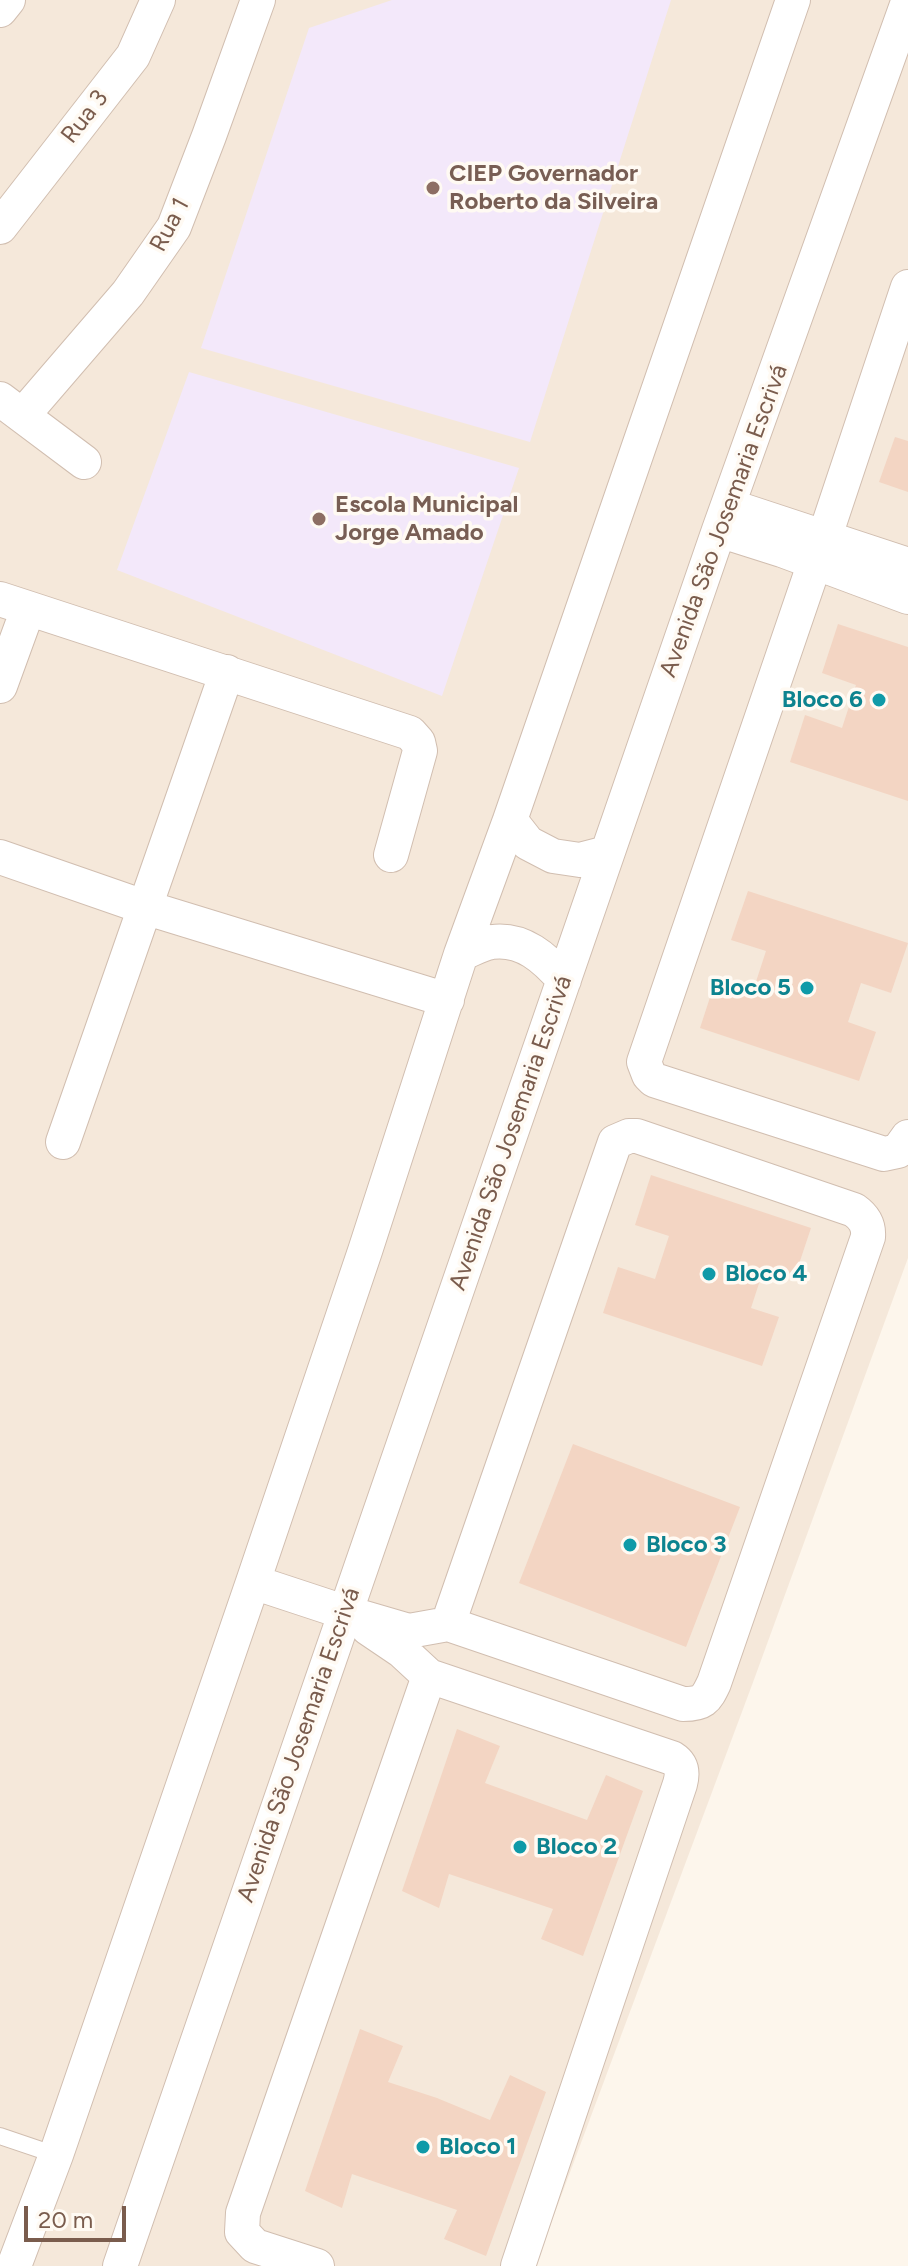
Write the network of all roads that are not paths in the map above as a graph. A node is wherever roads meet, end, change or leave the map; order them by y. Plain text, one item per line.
1 (8, 0) edge
2 (158, 0) edge
3 (258, 0) edge
4 (793, 0) edge
5 (908, 2) edge
6 (0, 10) edge
7 (0, 227) edge
8 (908, 287) edge
9 (12, 407) edge
10 (84, 462) dead end
11 (724, 518) junction
12 (820, 550) junction
13 (908, 565) edge
14 (908, 597) edge
15 (14, 604) edge
16 (227, 672) junction
17 (0, 686) edge
18 (510, 820) junction
19 (607, 853) junction
20 (391, 855) dead end
21 (0, 857) edge
22 (144, 907) junction
23 (461, 954) junction
24 (564, 980) junction
25 (447, 1000) junction
26 (908, 1137) edge
27 (63, 1142) dead end
28 (253, 1582) junction
29 (344, 1612) junction
30 (448, 1624) junction
31 (429, 1676) junction
32 (0, 2136) edge
33 (56, 2155) junction
34 (14, 2266) edge
35 (120, 2266) edge
36 (317, 2266) edge
37 (518, 2266) edge

1 - 6 street
2 - 7 street, Rua 3
3 - 9 street, Rua 1
4 - 18 street
5 - 11 street, Avenida São Josemaria Escrivá
8 - 12 street
9 - 10 street
11 - 12 street
11 - 19 street, Avenida São Josemaria Escrivá
12 - 13 street
12 - 14 street
12 - 26 street
15 - 16 street
15 - 17 street
16 - 20 street
16 - 22 street
18 - 19 street
18 - 23 street
19 - 24 street, Avenida São Josemaria Escrivá
21 - 22 street
22 - 25 street
22 - 27 street
23 - 24 street
23 - 25 street
24 - 29 street, Avenida São Josemaria Escrivá
25 - 28 street
28 - 29 street
28 - 33 street
29 - 30 street
29 - 31 street
29 - 35 street, Avenida São Josemaria Escrivá
30 - 30 street
31 - 36 street
31 - 37 street
32 - 33 lane
33 - 34 street

